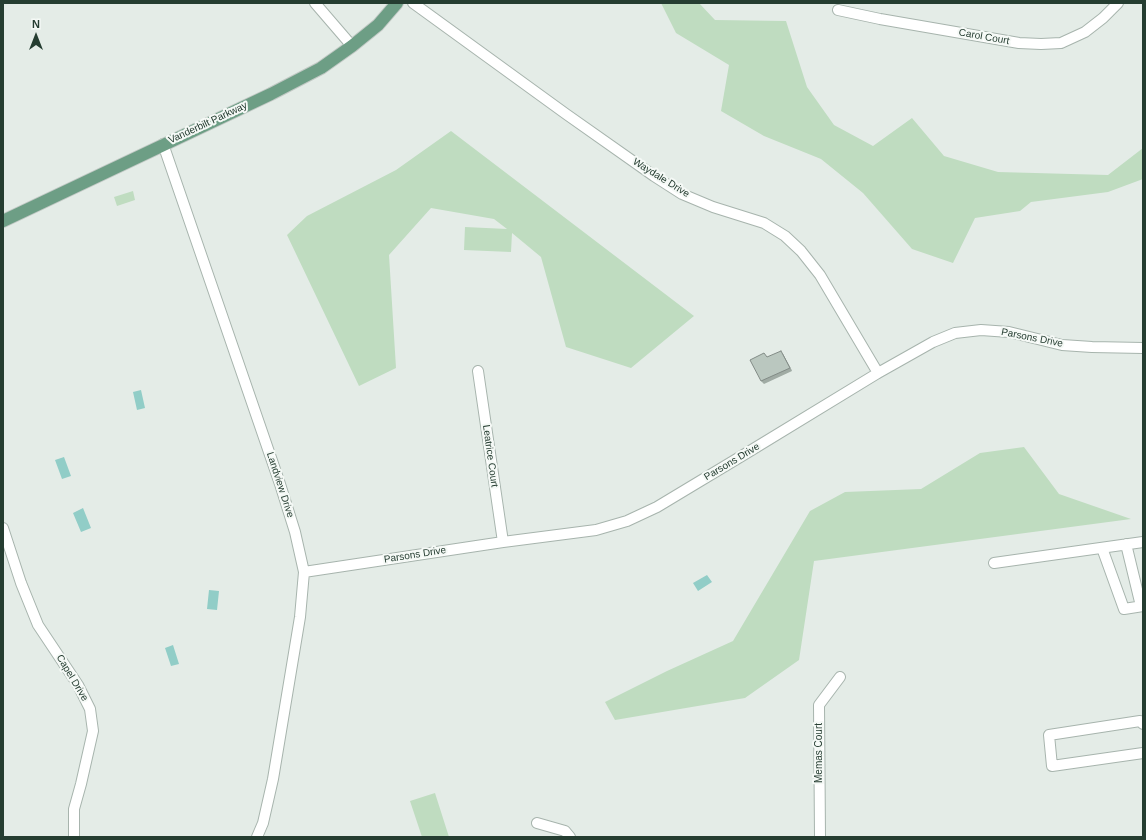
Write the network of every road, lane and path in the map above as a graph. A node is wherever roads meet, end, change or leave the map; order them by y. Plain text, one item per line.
1 (315, 3) edge
2 (397, 3) edge
3 (413, 3) edge
4 (1118, 3) edge
5 (838, 10) dead end
6 (352, 46) junction
7 (163, 144) junction
8 (3, 221) edge
9 (1143, 348) edge
10 (478, 371) dead end
11 (878, 373) junction
12 (3, 528) edge
13 (502, 542) junction
14 (1143, 542) edge
15 (1126, 544) junction
16 (1102, 548) junction
17 (994, 563) dead end
18 (304, 572) junction
19 (1142, 606) edge
20 (840, 677) dead end
21 (1143, 724) edge
22 (1143, 754) edge
23 (537, 823) dead end
24 (74, 837) edge
25 (257, 837) edge
26 (570, 837) edge
27 (820, 837) edge

1 - 6 street
2 - 6 main road, Vanderbilt Parkway
3 - 11 street, Waydale Drive
4 - 5 street, Carol Court
6 - 7 main road, Vanderbilt Parkway
7 - 8 main road, Vanderbilt Parkway
7 - 18 street, Landview Drive
9 - 11 street, Parsons Drive
10 - 13 street, Leatrice Court
11 - 13 street, Parsons Drive
12 - 24 street, Capel Drive
13 - 18 street, Parsons Drive
14 - 15 street
15 - 16 street
15 - 19 street
16 - 17 street
16 - 19 street
18 - 25 street, Landview Drive
20 - 27 street, Memas Court
21 - 22 street
23 - 26 street

